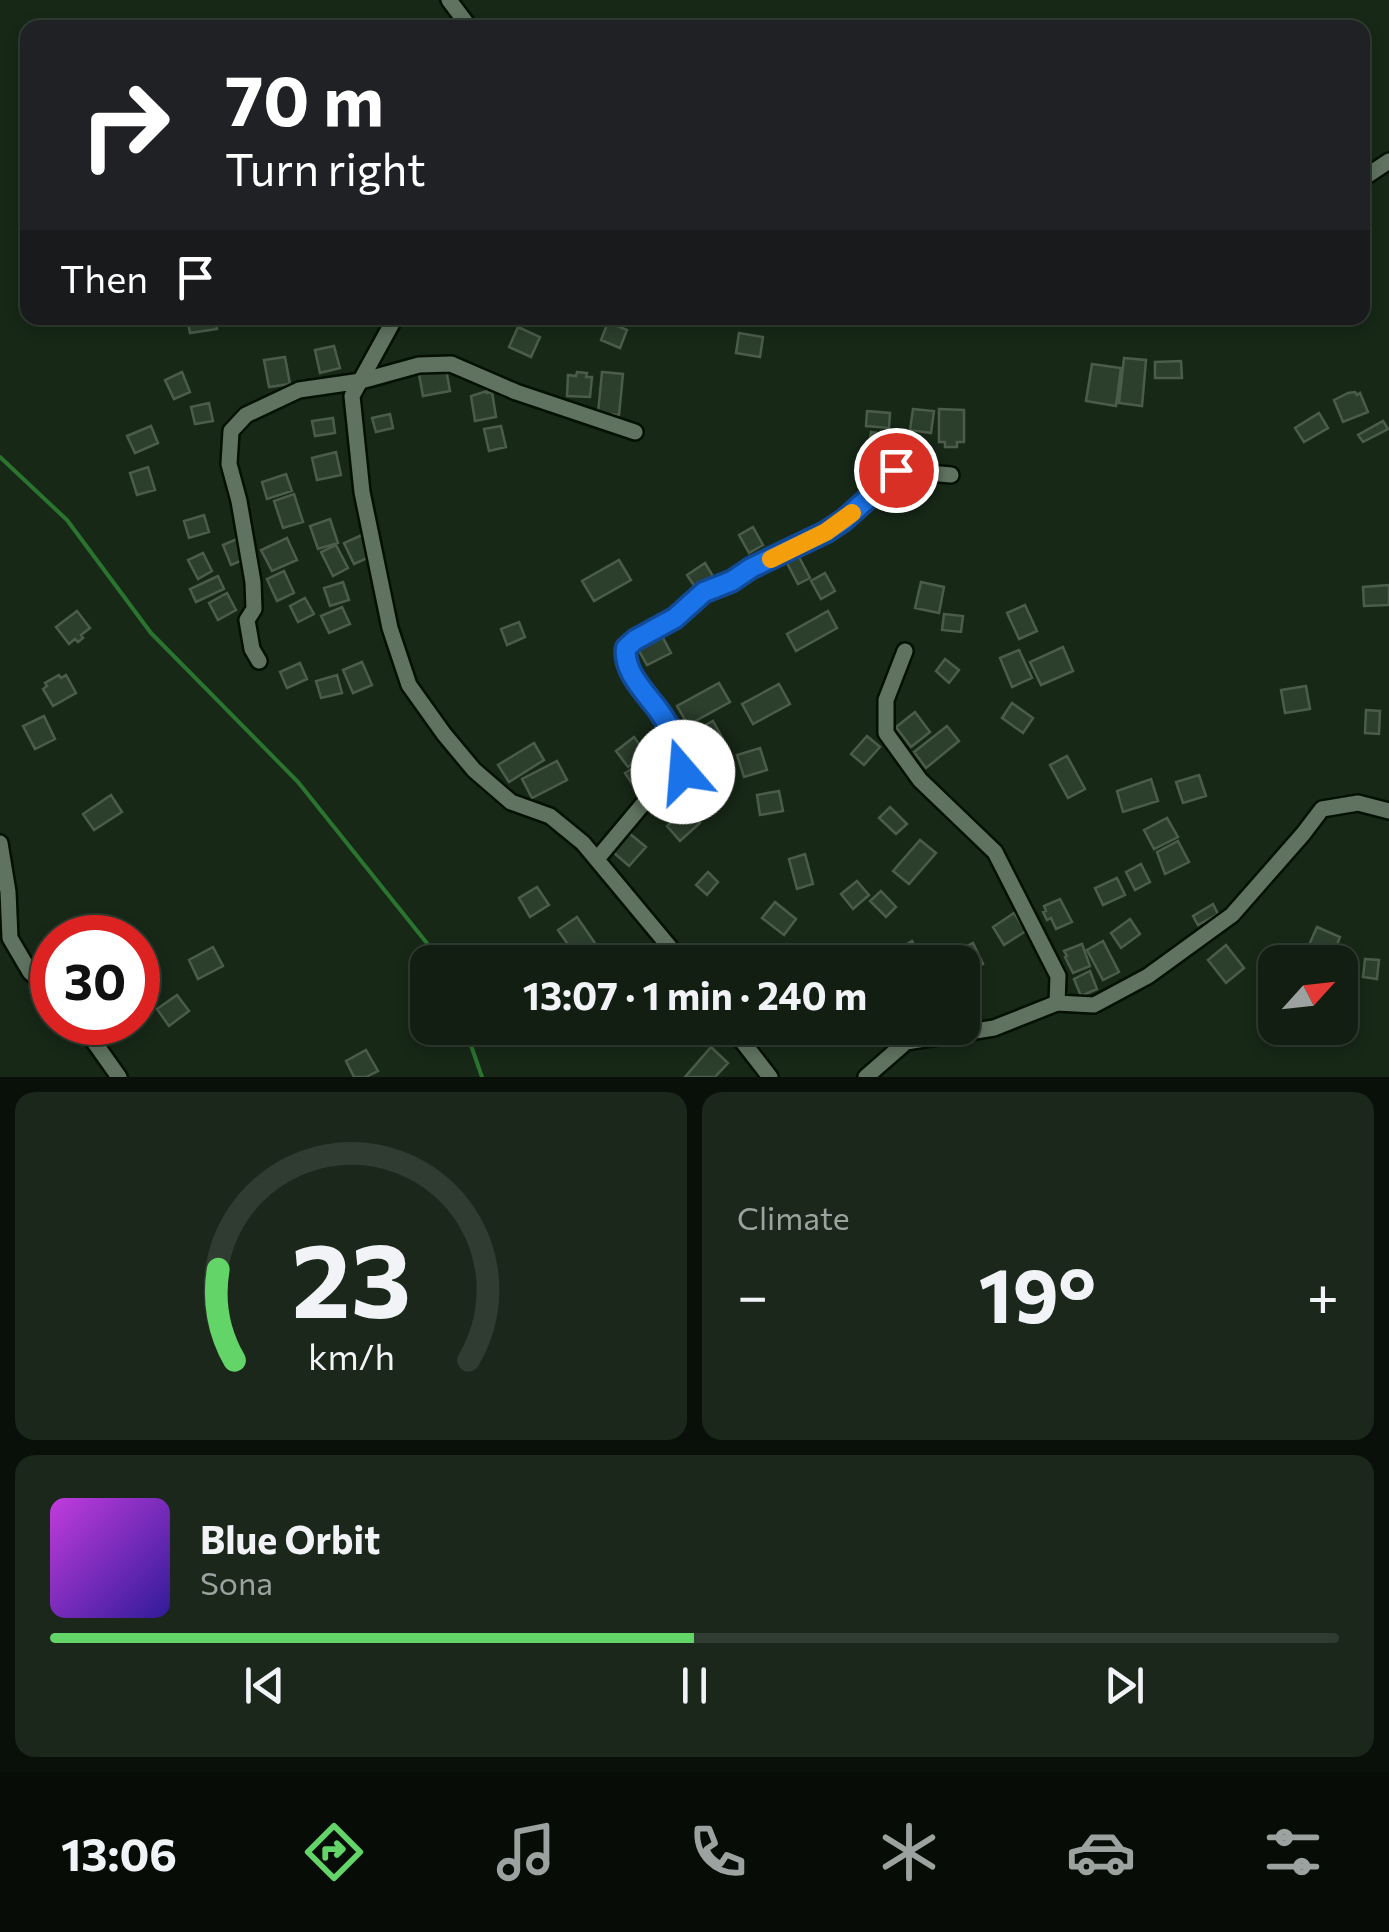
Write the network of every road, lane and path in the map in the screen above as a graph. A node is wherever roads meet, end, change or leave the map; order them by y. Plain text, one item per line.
1 (379, 325) edge
2 (391, 325) edge
3 (385, 337) junction
4 (361, 381) junction
5 (636, 432) dead end
6 (951, 475) dead end
7 (905, 652) dead end
8 (259, 661) dead end
9 (1389, 811) edge
10 (0, 843) edge
11 (596, 859) junction
12 (5, 939) edge
13 (668, 945) edge
14 (30, 972) edge
15 (1057, 1003) junction
16 (96, 1045) edge
17 (745, 1045) edge
18 (118, 1077) edge
19 (770, 1077) edge
20 (866, 1077) edge

1 - 3 street
2 - 3 street
3 - 4 street
4 - 5 street
4 - 8 street
4 - 11 street
6 - 11 street
7 - 15 street
9 - 15 street
10 - 12 street
11 - 13 street
12 - 14 street
15 - 20 street
16 - 18 street
17 - 19 street

